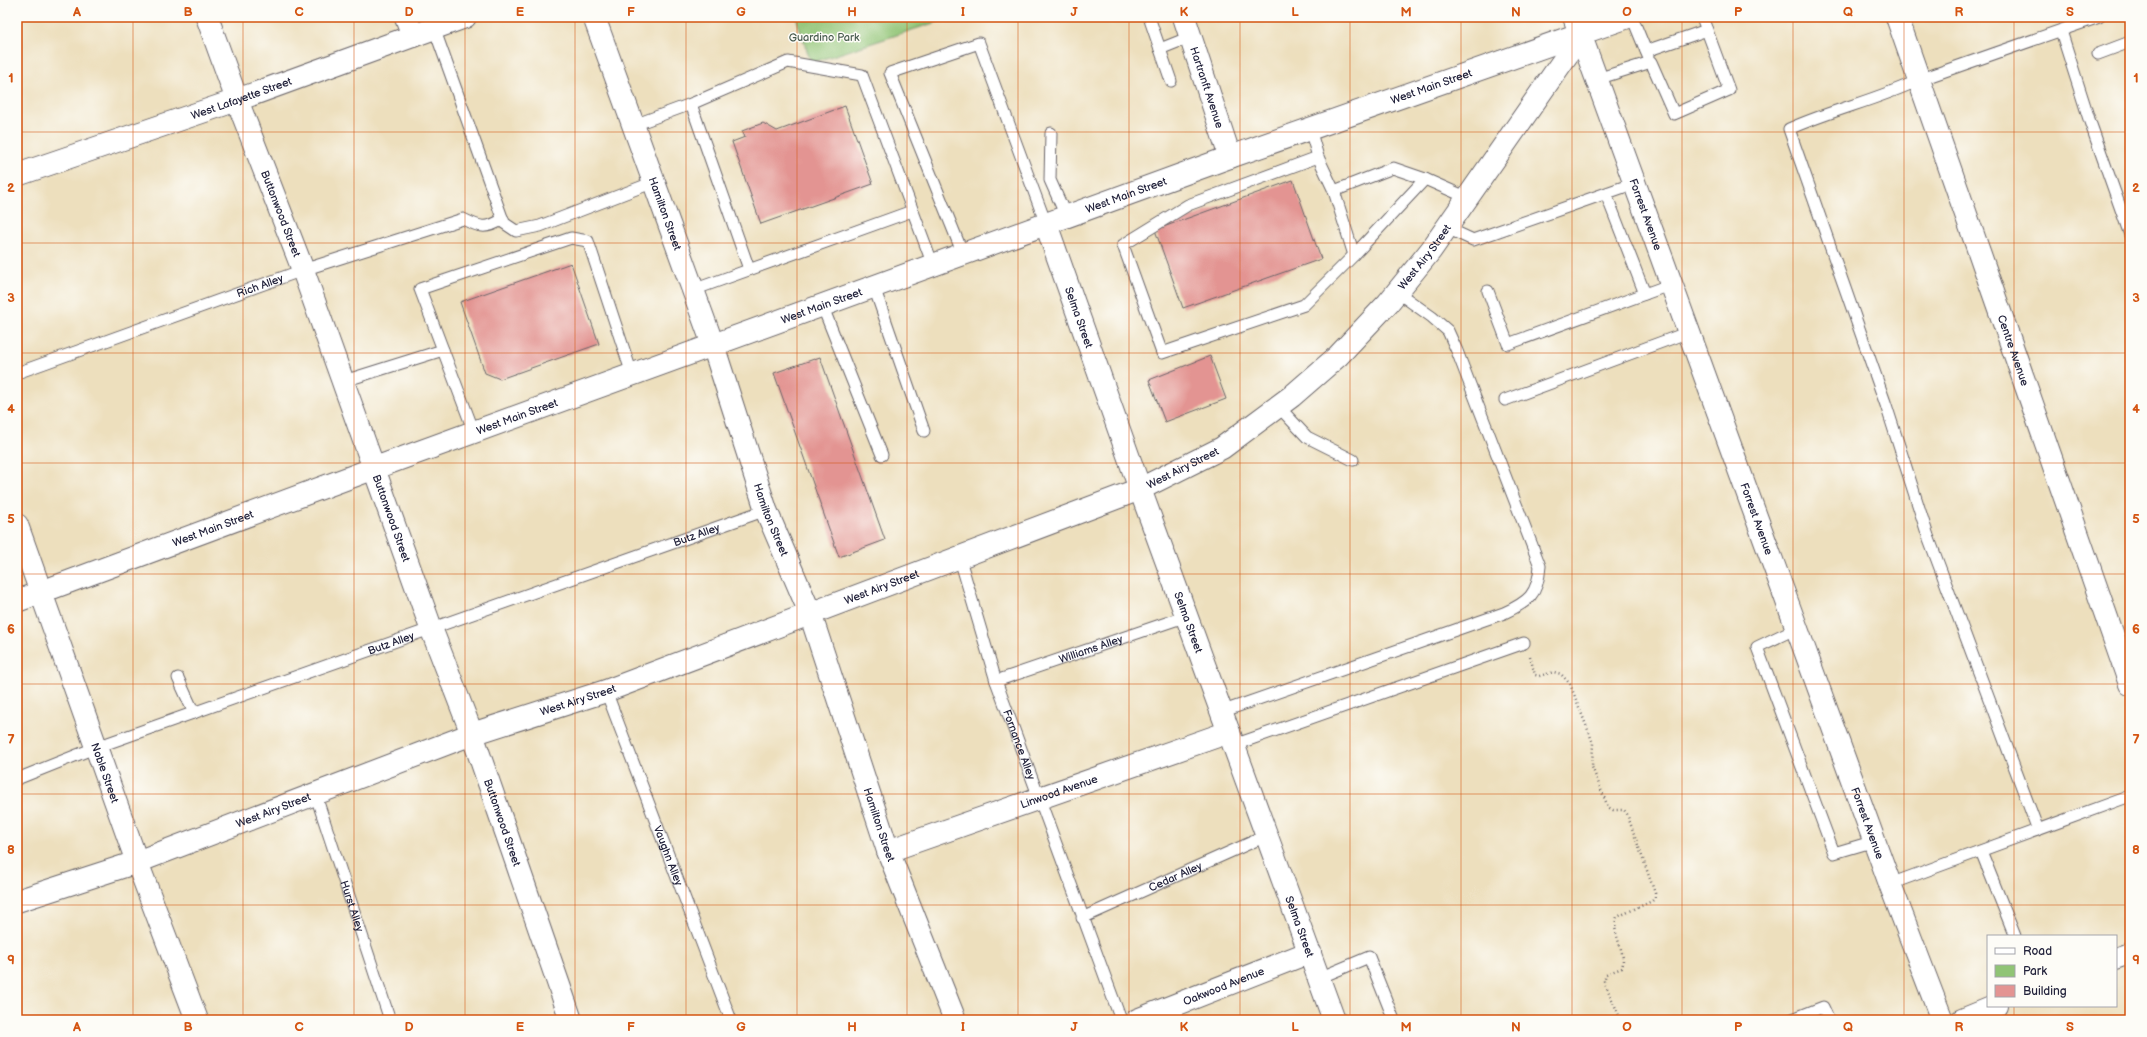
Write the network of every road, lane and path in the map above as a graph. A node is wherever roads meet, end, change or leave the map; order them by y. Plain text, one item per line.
1 (207, 17) edge
2 (465, 17) edge
3 (594, 17) edge
4 (1148, 17) edge
5 (1628, 17) edge
6 (1632, 17) edge
7 (1702, 17) edge
8 (1897, 17) edge
9 (2098, 17) edge
10 (409, 26) edge
11 (1577, 26) edge
12 (1187, 27) edge
13 (434, 28) junction
14 (1707, 30) junction
15 (2061, 31) junction
16 (2130, 42) edge
17 (1160, 49) junction
18 (1646, 51) junction
19 (2098, 54) dead end
20 (1651, 62) junction
21 (1597, 79) junction
22 (1919, 80) junction
23 (1171, 81) dead end
24 (237, 100) junction
25 (691, 104) junction
26 (634, 125) junction
27 (1310, 129) junction
28 (1051, 133) dead end
29 (1230, 157) junction
30 (1318, 157) junction
31 (17, 175) edge
32 (1425, 179) junction
33 (654, 182) junction
34 (1635, 182) junction
35 (1334, 191) junction
36 (1606, 194) junction
37 (1468, 198) junction
38 (912, 211) junction
39 (1066, 216) junction
40 (503, 219) junction
41 (1046, 224) junction
42 (1447, 228) junction
43 (2130, 235) edge
44 (963, 254) junction
45 (1354, 255) junction
46 (932, 265) junction
47 (749, 269) junction
48 (303, 270) junction
49 (1672, 284) junction
50 (874, 286) junction
51 (693, 290) junction
52 (1488, 291) dead end
53 (1397, 292) junction
54 (1645, 294) junction
55 (822, 306) junction
56 (1689, 332) junction
57 (713, 345) junction
58 (443, 350) junction
59 (17, 373) edge
60 (632, 374) junction
61 (344, 381) junction
62 (1505, 400) dead end
63 (1278, 406) junction
64 (924, 431) dead end
65 (474, 432) junction
66 (882, 455) dead end
67 (1353, 460) dead end
68 (375, 468) junction
69 (1140, 489) junction
70 (766, 510) junction
71 (17, 525) edge
72 (959, 556) junction
73 (40, 592) junction
74 (17, 601) edge
75 (810, 613) junction
76 (1186, 616) junction
77 (431, 628) junction
78 (1797, 628) junction
79 (1524, 643) joint
80 (178, 678) dead end
81 (996, 681) junction
82 (2130, 684) edge
83 (606, 691) junction
84 (1221, 712) junction
85 (194, 713) junction
86 (472, 734) junction
87 (1231, 739) junction
88 (97, 747) junction
89 (17, 779) edge
90 (315, 793) junction
91 (2130, 796) edge
92 (1037, 798) junction
93 (2038, 830) junction
94 (1268, 835) junction
95 (1875, 841) junction
96 (888, 851) junction
97 (1981, 851) junction
98 (137, 862) junction
99 (1890, 884) junction
100 (17, 901) edge
101 (1082, 918) junction
102 (2015, 935) edge
103 (1310, 952) junction
104 (2130, 953) edge
105 (2117, 958) edge
106 (1319, 978) junction
107 (1994, 1007) edge
108 (197, 1020) edge
109 (390, 1020) edge
110 (571, 1020) edge
111 (731, 1020) edge
112 (956, 1020) edge
113 (1121, 1020) edge
114 (1137, 1020) edge
115 (1334, 1020) edge
116 (1394, 1020) edge
117 (1621, 1020) edge
118 (1790, 1020) edge
119 (1829, 1020) edge
120 (1942, 1020) edge
121 (1962, 1020) edge

1 - 24 street, Buttonwood Street
2 - 13 street, West Lafayette Street
3 - 26 street, Hamilton Street
4 - 17 lane
5 - 11 street, West Main Street
6 - 18 lane
7 - 14 lane
8 - 22 street, Centre Avenue
9 - 15 lane
10 - 13 street, West Lafayette Street
10 - 24 street, West Lafayette Street
11 - 21 street, Forrest Avenue
11 - 27 street, West Main Street
11 - 37 street, West Airy Street
12 - 17 lane
12 - 29 street, Hartranft Avenue
13 - 40 lane
14 - 18 lane
14 - 20 lane
15 - 22 lane
15 - 43 lane
16 - 19 lane
17 - 23 lane
18 - 20 lane
20 - 21 lane
21 - 34 street, Forrest Avenue
22 - 82 street, Centre Avenue
22 - 93 lane
24 - 31 street, West Lafayette Street
24 - 48 street, Buttonwood Street
25 - 26 lane
25 - 38 lane
25 - 47 lane
26 - 33 street, Hamilton Street
27 - 29 street, West Main Street
27 - 30 lane
28 - 39 lane
29 - 39 street, West Main Street
30 - 35 lane
30 - 45 lane
32 - 35 lane
32 - 37 lane
32 - 45 lane
33 - 40 lane
33 - 51 street, Hamilton Street
34 - 36 lane
34 - 49 street, Forrest Avenue
35 - 45 lane
36 - 42 lane
36 - 54 lane
37 - 42 street, West Airy Street
38 - 46 lane
38 - 47 lane
39 - 41 street, West Main Street
40 - 48 lane, Rich Alley
41 - 44 street, West Main Street
41 - 44 lane
41 - 69 street, Selma Street
42 - 53 street, West Airy Street
44 - 46 street, West Main Street
46 - 50 street, West Main Street
47 - 51 lane
48 - 59 lane, Rich Alley
48 - 61 street, Buttonwood Street
49 - 54 lane
49 - 56 street, Forrest Avenue
50 - 55 street, West Main Street
50 - 64 lane
51 - 57 street, Hamilton Street
52 - 54 lane
53 - 63 street, West Airy Street
53 - 84 lane
55 - 57 street, West Main Street
55 - 66 lane
56 - 62 lane
56 - 78 street, Forrest Avenue
57 - 60 street, West Main Street
57 - 70 street, Hamilton Street
58 - 60 lane
58 - 61 lane
58 - 65 lane
60 - 65 street, West Main Street
61 - 68 street, Buttonwood Street
63 - 67 lane
63 - 69 street, West Airy Street
65 - 68 street, West Main Street
68 - 73 street, West Main Street
68 - 77 street, Buttonwood Street
69 - 72 street, West Airy Street
69 - 76 street, Selma Street
70 - 75 street, Hamilton Street
70 - 77 lane, Butz Alley
71 - 73 street, Noble Street
72 - 75 street, West Airy Street
72 - 81 lane, Fornance Alley
73 - 74 street, West Main Street
73 - 88 street, Noble Street
75 - 83 street, West Airy Street
75 - 96 street, Hamilton Street
76 - 81 lane, Williams Alley
76 - 84 street, Selma Street
77 - 85 lane, Butz Alley
77 - 86 street, Buttonwood Street
78 - 95 street, Forrest Avenue
78 - 95 lane
79 - 87 lane
79 - 117 path
80 - 85 lane
81 - 92 lane, Fornance Alley
83 - 86 street, West Airy Street
83 - 111 lane, Vaughn Alley
84 - 87 street, Selma Street
85 - 88 lane, Butz Alley
86 - 90 street, West Airy Street
86 - 110 street, Buttonwood Street
87 - 92 street, Linwood Avenue
87 - 94 street, Selma Street
88 - 89 lane, Butz Alley
88 - 98 street, Noble Street
90 - 98 street, West Airy Street
90 - 109 lane, Hurst Alley
91 - 93 lane
92 - 96 street, Linwood Avenue
92 - 101 lane, Fornance Alley
93 - 97 lane
94 - 101 lane, Cedar Alley
94 - 103 street, Selma Street
95 - 99 street, Forrest Avenue
96 - 112 street, Hamilton Street
97 - 99 lane
97 - 102 lane
98 - 100 street, West Airy Street
98 - 108 street, Noble Street
99 - 120 street, Forrest Avenue
101 - 113 lane, Fornance Alley
103 - 106 street, Selma Street
103 - 114 street, Oakwood Avenue
104 - 105 street
106 - 115 street, Selma Street
106 - 116 lane
107 - 121 street
118 - 119 lane

